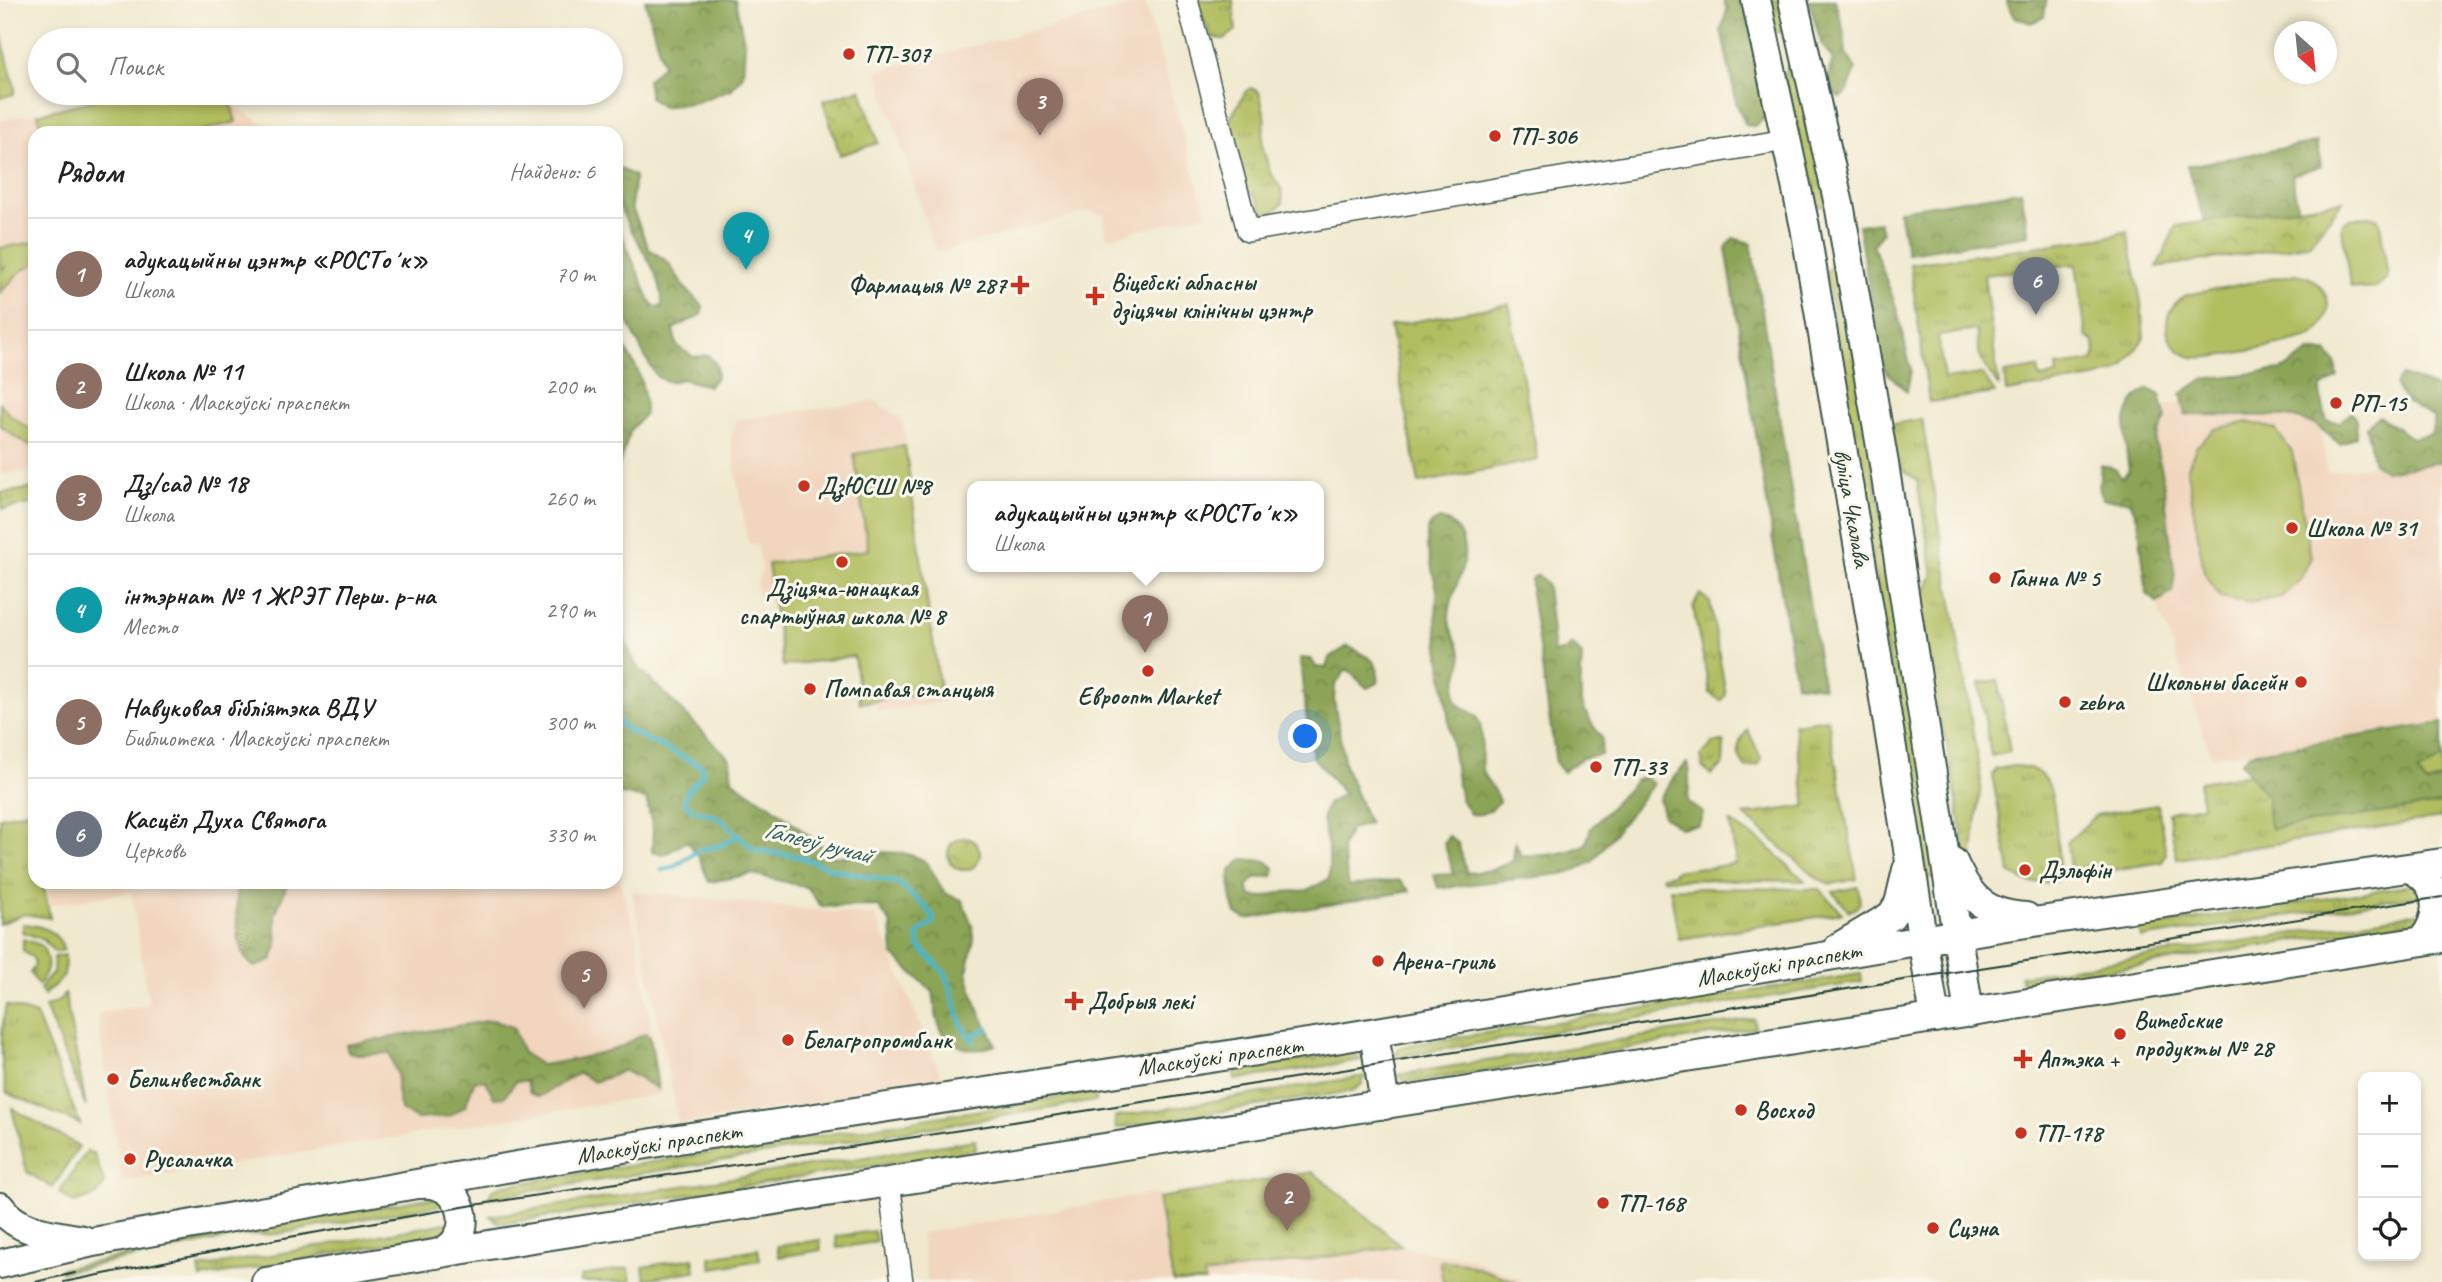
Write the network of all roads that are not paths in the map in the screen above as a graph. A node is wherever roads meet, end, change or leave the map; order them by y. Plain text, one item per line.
1 (1187, 0) edge
2 (1796, 9) edge
3 (1759, 13) edge
4 (1810, 69) junction
5 (1773, 80) junction
6 (1786, 140) junction
7 (1842, 220) junction
8 (1805, 227) junction
9 (1852, 276) junction
10 (1814, 283) junction
11 (1943, 840) junction
12 (1910, 859) junction
13 (2442, 863) edge
14 (2409, 868) junction
15 (2053, 919) junction
16 (1958, 934) junction
17 (1923, 940) junction
18 (2432, 940) edge
19 (1818, 958) junction
20 (1969, 1013) junction
21 (1935, 1018) junction
22 (1374, 1033) junction
23 (1385, 1105) junction
24 (492, 1171) junction
25 (890, 1182) junction
26 (419, 1184) junction
27 (0, 1207) edge
28 (93, 1242) junction
29 (507, 1242) junction
30 (433, 1255) junction
31 (0, 1264) edge
32 (0, 1273) edge
33 (2, 1282) edge
34 (266, 1282) edge
35 (902, 1282) edge

1 - 6 street
2 - 3 main road
2 - 4 main road, вуліца Чкалава
3 - 5 main road, вуліца Чкалава
4 - 5 main road
4 - 7 main road, вуліца Чкалава
5 - 6 main road, вуліца Чкалава
6 - 8 main road, вуліца Чкалава
7 - 8 main road
7 - 9 main road, вуліца Чкалава
8 - 10 main road, вуліца Чкалава
9 - 10 main road
9 - 11 main road, вуліца Чкалава
10 - 12 main road, вуліца Чкалава
11 - 15 main road
11 - 16 main road, вуліца Чкалава
12 - 17 main road, вуліца Чкалава
12 - 19 main road
13 - 14 main road, Маскоўскі праспект
14 - 15 main road, Маскоўскі праспект
14 - 18 main road
15 - 16 main road, Маскоўскі праспект
16 - 17 main road, Маскоўскі праспект
16 - 20 main road, вуліца Чкалава
17 - 19 main road, Маскоўскі праспект
17 - 21 main road, вуліца Чкалава
18 - 20 main road
19 - 22 main road, Маскоўскі праспект
20 - 21 main road
21 - 23 main road
22 - 23 main road
22 - 24 main road, Маскоўскі праспект
23 - 25 main road
24 - 26 main road, Маскоўскі праспект
24 - 29 main road
25 - 29 main road
25 - 35 street
26 - 28 main road, Маскоўскі праспект
26 - 30 main road
27 - 28 main road
28 - 31 main road, Маскоўскі праспект
29 - 30 main road
30 - 34 main road
32 - 33 main road

